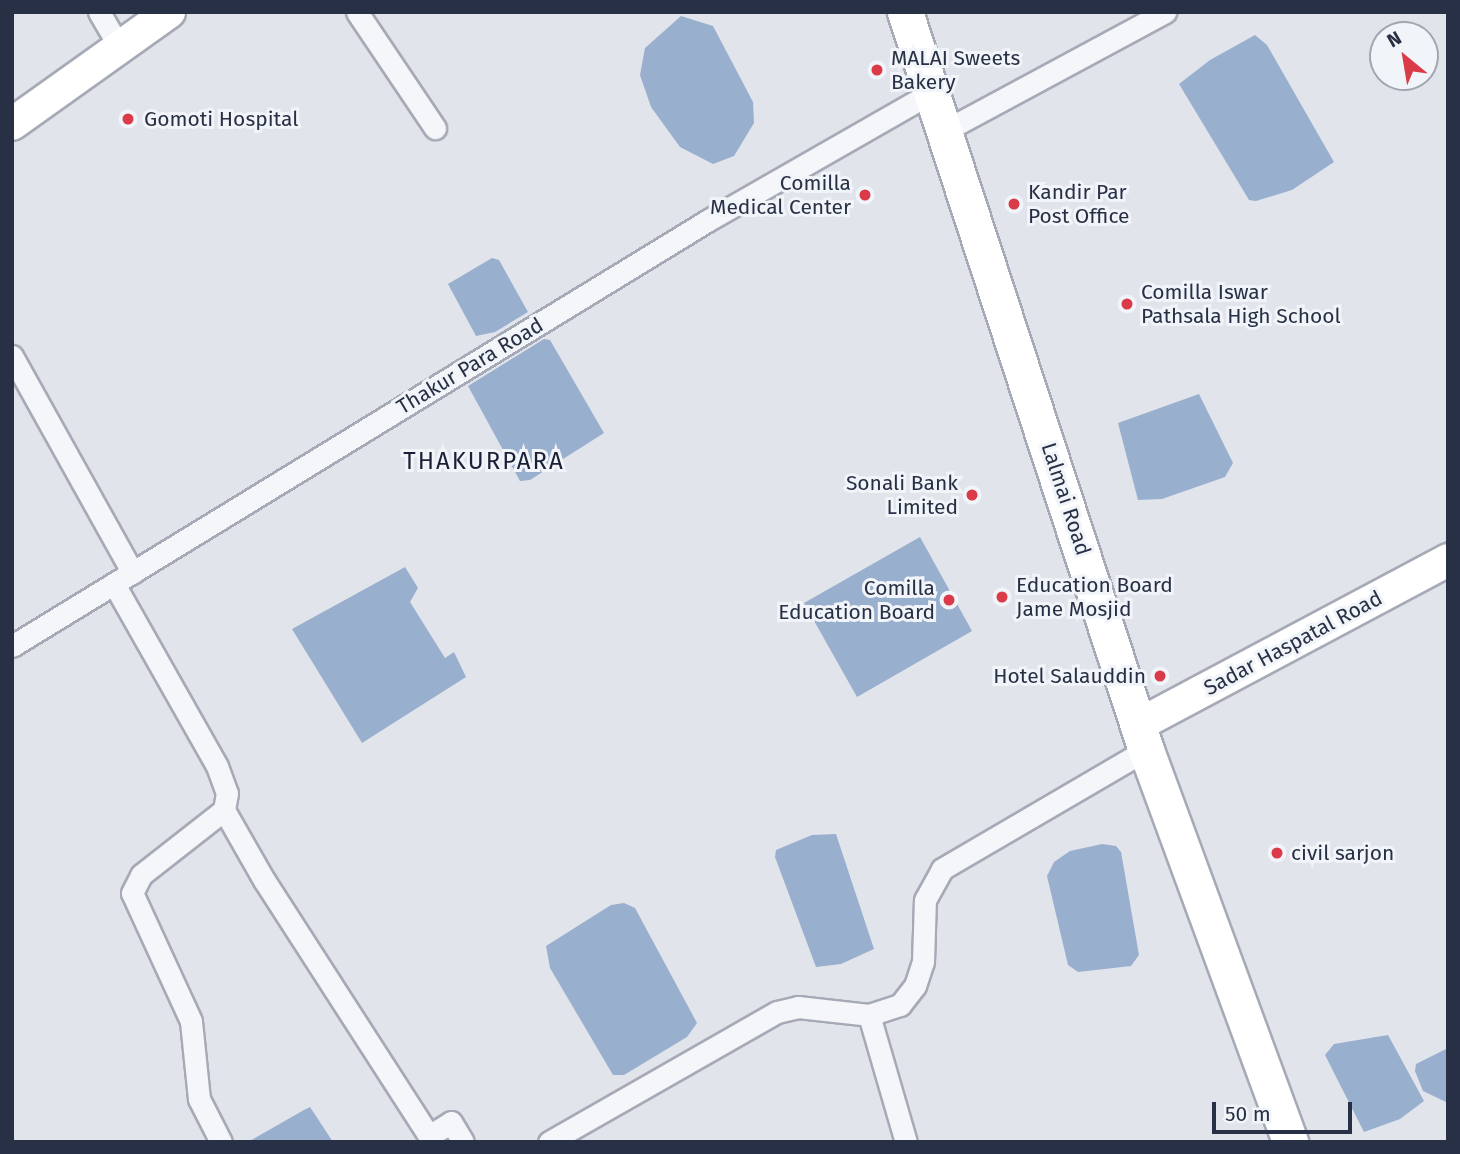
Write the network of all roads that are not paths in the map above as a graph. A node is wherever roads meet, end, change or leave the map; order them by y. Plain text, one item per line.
1 (99, 12) edge
2 (169, 12) edge
3 (357, 12) edge
4 (905, 12) edge
5 (1165, 12) edge
6 (120, 48) junction
7 (932, 92) junction
8 (12, 124) edge
9 (435, 128) dead end
10 (946, 130) junction
11 (12, 356) edge
12 (1448, 561) edge
13 (123, 578) junction
14 (12, 646) edge
15 (1142, 737) junction
16 (224, 810) junction
17 (869, 1014) junction
18 (220, 1142) edge
19 (463, 1142) edge
20 (549, 1142) edge
21 (906, 1142) edge
22 (1290, 1142) edge

1 - 6 street
2 - 6 street
3 - 9 street
4 - 7 main road, Lalmai Road
5 - 10 street
6 - 8 street
7 - 10 main road, Lalmai Road
7 - 13 street, Thakur Para Road
10 - 15 main road, Lalmai Road
11 - 13 street
12 - 15 street, Sadar Haspatal Road
13 - 14 street, Thakur Para Road
13 - 16 street
15 - 17 street
15 - 22 main road, Lalmai Road
16 - 18 street
16 - 19 street
17 - 20 street
17 - 21 street

